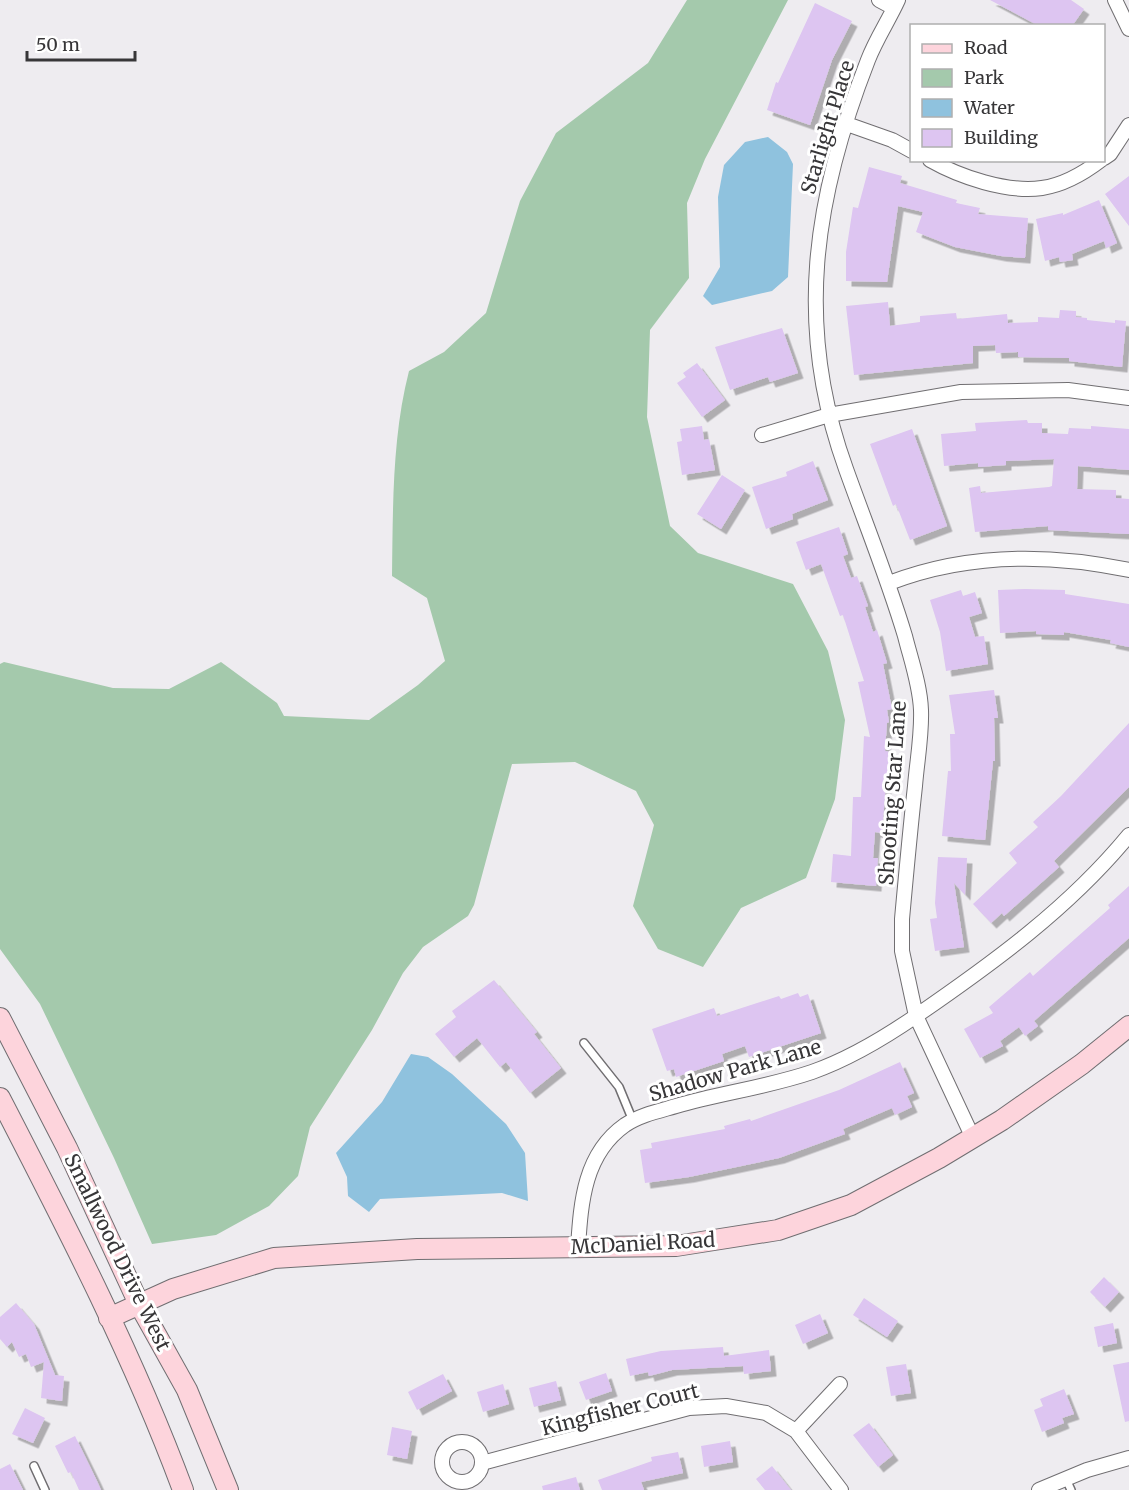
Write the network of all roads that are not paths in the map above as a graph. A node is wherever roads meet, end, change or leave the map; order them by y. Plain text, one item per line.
1 (879, 0) edge
2 (1115, 0) edge
3 (896, 4) edge
4 (1129, 29) edge
5 (844, 123) junction
6 (1129, 125) edge
7 (910, 150) edge
8 (1105, 157) edge
9 (935, 162) edge
10 (1098, 162) edge
11 (1129, 398) edge
12 (829, 415) junction
13 (762, 435) dead end
14 (1129, 570) edge
15 (889, 583) junction
16 (1129, 835) edge
17 (916, 1017) junction
18 (0, 1018) edge
19 (1129, 1026) edge
20 (584, 1043) dead end
21 (0, 1098) edge
22 (633, 1121) junction
23 (973, 1138) junction
24 (578, 1247) junction
25 (139, 1304) junction
26 (109, 1318) junction
27 (840, 1384) dead end
28 (796, 1431) junction
29 (1129, 1458) edge
30 (482, 1462) dead end
31 (34, 1466) dead end
32 (1068, 1484) edge
33 (45, 1490) edge
34 (183, 1490) edge
35 (228, 1490) edge
36 (841, 1490) edge
37 (1039, 1490) edge

1 - 3 street
2 - 4 street
3 - 5 street, Starlight Place
5 - 7 street
5 - 12 street, Starlight Place
6 - 8 street
9 - 10 street
11 - 12 street
12 - 13 street
12 - 15 street, Shooting Star Lane
14 - 15 street
15 - 17 street, Shooting Star Lane
16 - 17 street, Shadow Park Lane
17 - 22 street, Shadow Park Lane
17 - 23 street, Shooting Star Lane
18 - 25 main road, Smallwood Drive West
19 - 23 main road, McDaniel Road
20 - 22 lane
21 - 26 main road, Smallwood Drive West
22 - 24 street, Shadow Park Lane
23 - 24 main road, McDaniel Road
24 - 25 main road, McDaniel Road
25 - 26 main road, McDaniel Road
25 - 35 main road, Smallwood Drive West
26 - 34 main road, Smallwood Drive West
27 - 28 street
28 - 30 street, Kingfisher Court
28 - 36 street, Kingfisher Court
29 - 32 street
31 - 33 lane
32 - 37 street

